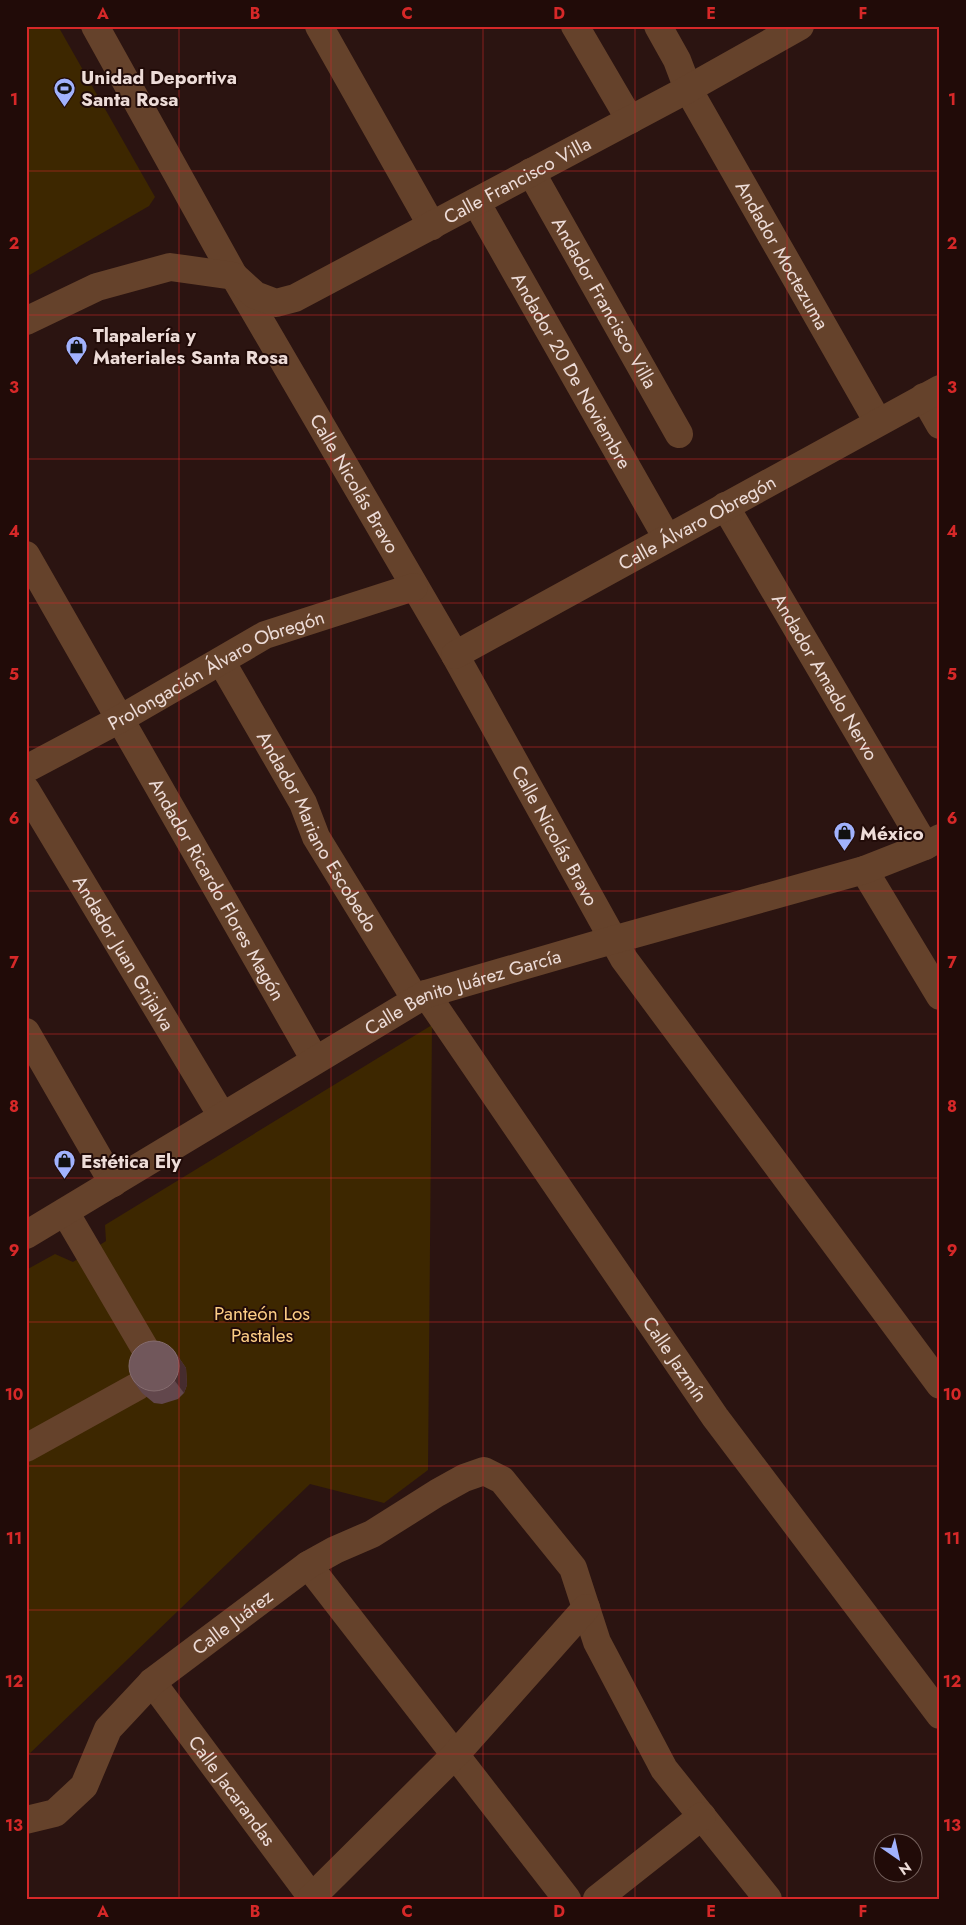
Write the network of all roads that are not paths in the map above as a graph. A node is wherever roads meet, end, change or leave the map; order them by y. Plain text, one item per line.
1 (95, 26) edge
2 (319, 26) edge
3 (576, 26) edge
4 (658, 26) edge
5 (800, 26) edge
6 (688, 89) junction
7 (630, 120) junction
8 (531, 172) junction
9 (476, 202) junction
10 (432, 226) junction
11 (234, 276) junction
12 (26, 320) edge
13 (932, 393) edge
14 (878, 422) junction
15 (940, 425) edge
16 (679, 434) dead end
17 (725, 506) junction
18 (667, 538) junction
19 (26, 555) edge
20 (414, 587) junction
21 (455, 655) junction
22 (222, 661) junction
23 (120, 719) junction
24 (26, 770) edge
25 (26, 790) edge
26 (932, 842) edge
27 (864, 870) junction
28 (614, 940) junction
29 (940, 996) edge
30 (421, 997) junction
31 (26, 1032) edge
32 (315, 1060) junction
33 (222, 1116) junction
34 (113, 1183) junction
35 (65, 1212) junction
36 (26, 1235) edge
37 (150, 1357) edge
38 (940, 1385) edge
39 (138, 1386) edge
40 (26, 1448) edge
41 (308, 1565) junction
42 (586, 1608) junction
43 (152, 1682) junction
44 (940, 1714) edge
45 (456, 1754) junction
46 (702, 1816) junction
47 (26, 1820) edge
48 (313, 1898) edge
49 (568, 1899) edge
50 (597, 1899) edge
51 (768, 1899) edge

1 - 11 street, Calle Nicolás Bravo
2 - 10 street
3 - 7 street
4 - 6 street, Andador Moctezuma
5 - 6 street, Calle Francisco Villa
6 - 7 street, Calle Francisco Villa
6 - 14 street, Andador Moctezuma
7 - 8 street, Calle Francisco Villa
8 - 9 street, Calle Francisco Villa
8 - 16 street, Andador Francisco Villa
9 - 10 street, Calle Francisco Villa
9 - 18 street, Andador 20 De Noviembre
10 - 11 street, Calle Francisco Villa
11 - 12 street
11 - 20 street, Calle Nicolás Bravo
13 - 14 street, Calle Álvaro Obregón
13 - 15 street
14 - 17 street, Calle Álvaro Obregón
17 - 18 street, Calle Álvaro Obregón
17 - 26 street, Andador Amado Nervo
18 - 21 street, Calle Álvaro Obregón
19 - 23 street, Andador Ricardo Flores Magón
20 - 21 street, Calle Nicolás Bravo
20 - 22 street, Prolongación Álvaro Obregón
21 - 28 street, Calle Nicolás Bravo
22 - 23 street, Prolongación Álvaro Obregón
22 - 30 street, Andador Mariano Escobedo
23 - 24 street, Prolongación Álvaro Obregón
23 - 32 street, Andador Ricardo Flores Magón
25 - 33 street, Andador Juan Grijalva
26 - 27 street, Calle Benito Juárez García
27 - 28 street, Calle Benito Juárez García
27 - 29 street
28 - 30 street, Calle Benito Juárez García
28 - 38 street, Calle Nicolás Bravo
30 - 32 street, Calle Benito Juárez García
30 - 44 street, Calle Jazmín
31 - 34 street
32 - 33 street, Calle Benito Juárez García
33 - 34 street, Calle Benito Juárez García
34 - 35 street, Calle Benito Juárez García
35 - 36 street, Calle Benito Juárez García
35 - 37 street
39 - 40 street
41 - 42 street, Calle Juárez
41 - 43 street, Calle Juárez
41 - 45 street
42 - 45 street
42 - 46 street
43 - 47 street, Calle Juárez
43 - 48 street, Calle Jacarandas
45 - 48 street
45 - 49 street
46 - 50 street
46 - 51 street

